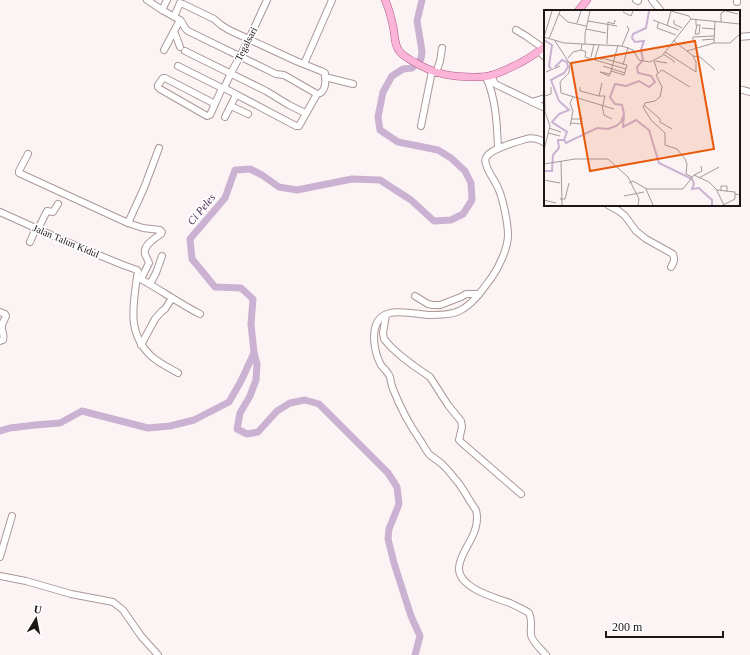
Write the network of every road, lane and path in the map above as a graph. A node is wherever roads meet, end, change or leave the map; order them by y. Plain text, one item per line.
1 (146, 0) edge
2 (167, 0) edge
3 (267, 0) edge
4 (332, 0) edge
5 (385, 0) edge
6 (587, 0) edge
7 (652, 0) edge
8 (162, 10) junction
9 (579, 10) edge
10 (661, 10) edge
11 (174, 16) junction
12 (180, 20) junction
13 (516, 30) dead end
14 (174, 32) junction
15 (750, 36) edge
16 (740, 37) edge
17 (249, 39) junction
18 (180, 47) dead end
19 (442, 48) dead end
20 (542, 48) edge
21 (164, 50) dead end
22 (186, 51) dead end
23 (240, 56) junction
24 (304, 64) junction
25 (178, 66) dead end
26 (431, 71) junction
27 (231, 73) junction
28 (488, 76) junction
29 (325, 77) junction
30 (353, 84) dead end
31 (223, 88) junction
32 (740, 89) edge
33 (750, 92) edge
34 (317, 94) junction
35 (236, 95) junction
36 (544, 98) edge
37 (532, 102) junction
38 (215, 104) junction
39 (231, 106) junction
40 (544, 108) edge
41 (306, 113) junction
42 (248, 114) dead end
43 (226, 117) dead end
44 (421, 126) dead end
45 (544, 142) edge
46 (160, 148) dead end
47 (498, 148) junction
48 (28, 154) dead end
49 (51, 180) dead end
50 (48, 186) junction
51 (58, 204) dead end
52 (610, 206) edge
53 (0, 212) edge
54 (128, 223) junction
55 (37, 229) junction
56 (30, 242) dead end
57 (162, 256) dead end
58 (671, 266) dead end
59 (139, 278) junction
60 (150, 284) junction
61 (479, 294) junction
62 (415, 296) dead end
63 (172, 298) junction
64 (0, 312) edge
65 (200, 314) dead end
66 (386, 315) junction
67 (0, 341) edge
68 (141, 345) junction
69 (178, 373) dead end
70 (521, 494) dead end
71 (12, 516) dead end
72 (0, 557) edge
73 (0, 576) edge
74 (158, 655) edge
75 (546, 655) edge

1 - 8 street
2 - 8 street
3 - 17 street, Tegalsari
4 - 24 street
5 - 26 main road
6 - 9 main road
7 - 10 street
8 - 11 street
11 - 12 street
11 - 17 street
12 - 14 street
12 - 23 street
13 - 20 street
14 - 18 street
14 - 21 street
15 - 16 street
17 - 23 street, Tegalsari
17 - 24 street
19 - 26 street
20 - 28 main road
22 - 27 street
23 - 27 street, Tegalsari
23 - 34 street
24 - 29 street
25 - 31 street
26 - 28 main road
26 - 44 street
27 - 31 street, Tegalsari
27 - 41 street
28 - 37 street
28 - 47 street
29 - 30 street
29 - 34 street
31 - 35 street
31 - 38 street, Tegalsari
32 - 33 street
34 - 41 street
35 - 39 street
35 - 41 street
36 - 37 street
37 - 40 street
38 - 38 street
39 - 42 street
39 - 43 street
45 - 47 street
46 - 54 street
47 - 61 street
48 - 50 street
49 - 50 street
50 - 54 street
51 - 55 street
52 - 58 street
53 - 55 street, Jalan Talun Kidul
54 - 59 street
55 - 56 street
55 - 59 street, Jalan Talun Kidul
57 - 60 street
59 - 60 street
59 - 68 street
60 - 63 street
61 - 62 street
61 - 66 street
63 - 65 street
63 - 68 street
64 - 67 street
66 - 70 street
66 - 75 street
68 - 69 street
71 - 72 street
73 - 74 street

